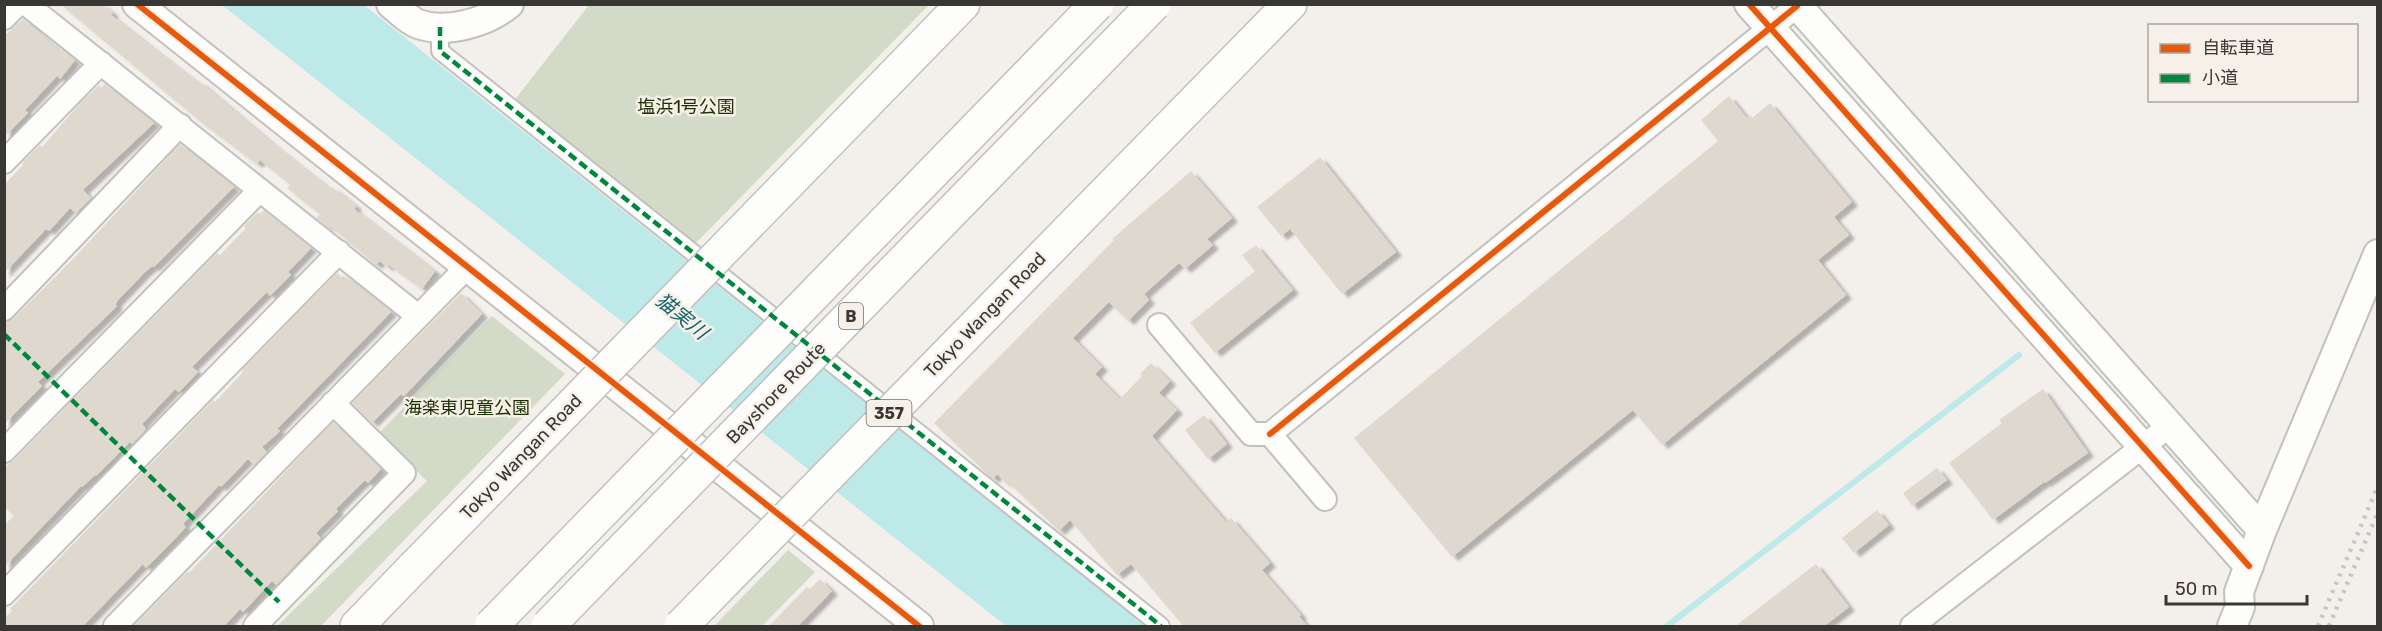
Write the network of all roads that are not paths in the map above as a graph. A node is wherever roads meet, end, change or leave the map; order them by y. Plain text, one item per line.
1 (18, 4) edge
2 (26, 4) edge
3 (137, 4) edge
4 (391, 4) edge
5 (509, 4) edge
6 (963, 4) edge
7 (1097, 4) edge
8 (1154, 4) edge
9 (1290, 4) edge
10 (1749, 4) edge
11 (1797, 5) edge
12 (4, 18) edge
13 (441, 27) junction
14 (1770, 28) junction
15 (101, 63) junction
16 (180, 125) junction
17 (4, 162) edge
18 (260, 190) junction
19 (339, 252) junction
20 (2378, 254) edge
21 (467, 267) junction
22 (4, 309) edge
23 (418, 316) junction
24 (1159, 325) dead end
25 (333, 403) junction
26 (2168, 427) junction
27 (1270, 434) junction
28 (2143, 447) junction
29 (4, 451) edge
30 (1325, 499) dead end
31 (2262, 530) junction
32 (2249, 566) junction
33 (2239, 592) junction
34 (4, 594) edge
35 (115, 627) edge
36 (255, 627) edge
37 (357, 627) edge
38 (491, 627) edge
39 (548, 627) edge
40 (681, 627) edge
41 (919, 627) edge
42 (1161, 627) edge
43 (1912, 627) edge
44 (2215, 627) edge
45 (2232, 627) edge

1 - 12 street
2 - 15 street
3 - 21 street
4 - 13 street
5 - 13 street
6 - 37 highway, Tokyo Wangan Road, bridge
7 - 38 highway, B, bridge
8 - 39 highway, Bayshore Route / B, bridge
9 - 40 highway, Tokyo Wangan Road / 357, bridge
10 - 14 street
11 - 14 street
11 - 26 street
13 - 42 street
14 - 27 street
14 - 28 street
15 - 16 street
15 - 17 street
16 - 18 street
16 - 22 street
18 - 19 street
18 - 29 street
19 - 23 street
19 - 34 street
20 - 31 street
21 - 23 street
21 - 41 street
23 - 25 street
24 - 27 street
25 - 35 street
25 - 36 street
26 - 28 street
26 - 31 street
27 - 30 street
28 - 32 street
28 - 43 street
31 - 32 street
32 - 33 street
33 - 44 street
33 - 45 street

